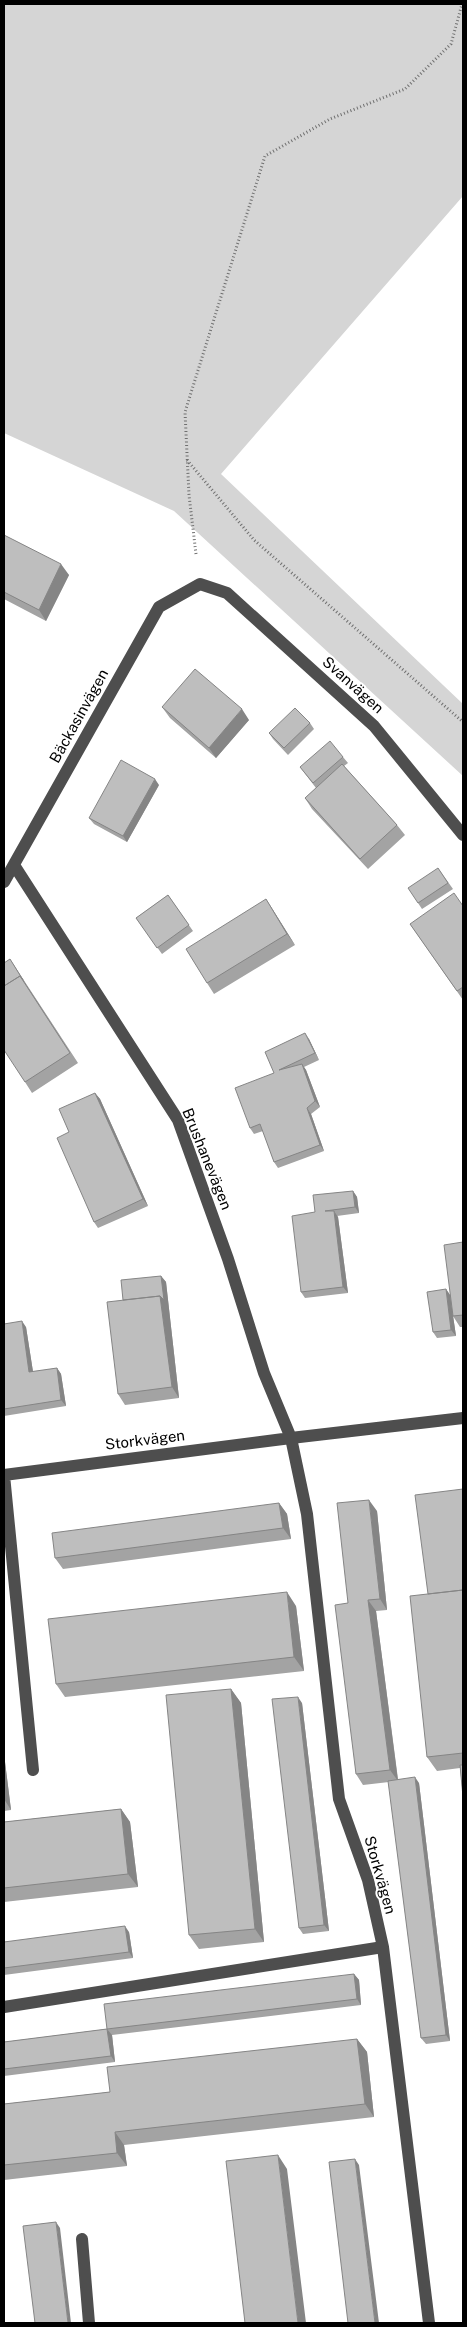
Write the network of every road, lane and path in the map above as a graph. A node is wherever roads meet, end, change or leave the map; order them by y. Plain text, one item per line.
1 (462, 4) edge
2 (187, 460) junction
3 (196, 554) dead end
4 (200, 584) joint
5 (463, 722) edge
6 (463, 835) edge
7 (14, 865) junction
8 (4, 882) edge
9 (463, 1418) edge
10 (291, 1438) junction
11 (4, 1475) edge
12 (33, 1770) dead end
13 (383, 1947) junction
14 (4, 2006) edge
15 (82, 2239) dead end
16 (89, 2323) edge
17 (429, 2323) edge

1 - 2 path
2 - 3 path
2 - 5 path
4 - 6 street, Svanvägen
4 - 7 street, Bäckasinvägen
7 - 8 street, Bäckasinvägen
7 - 10 street, Brushanevägen
9 - 10 street, Storkvägen
10 - 11 street, Storkvägen
10 - 13 street, Storkvägen
11 - 12 street
13 - 14 street
13 - 17 street, Storkvägen
15 - 16 street

